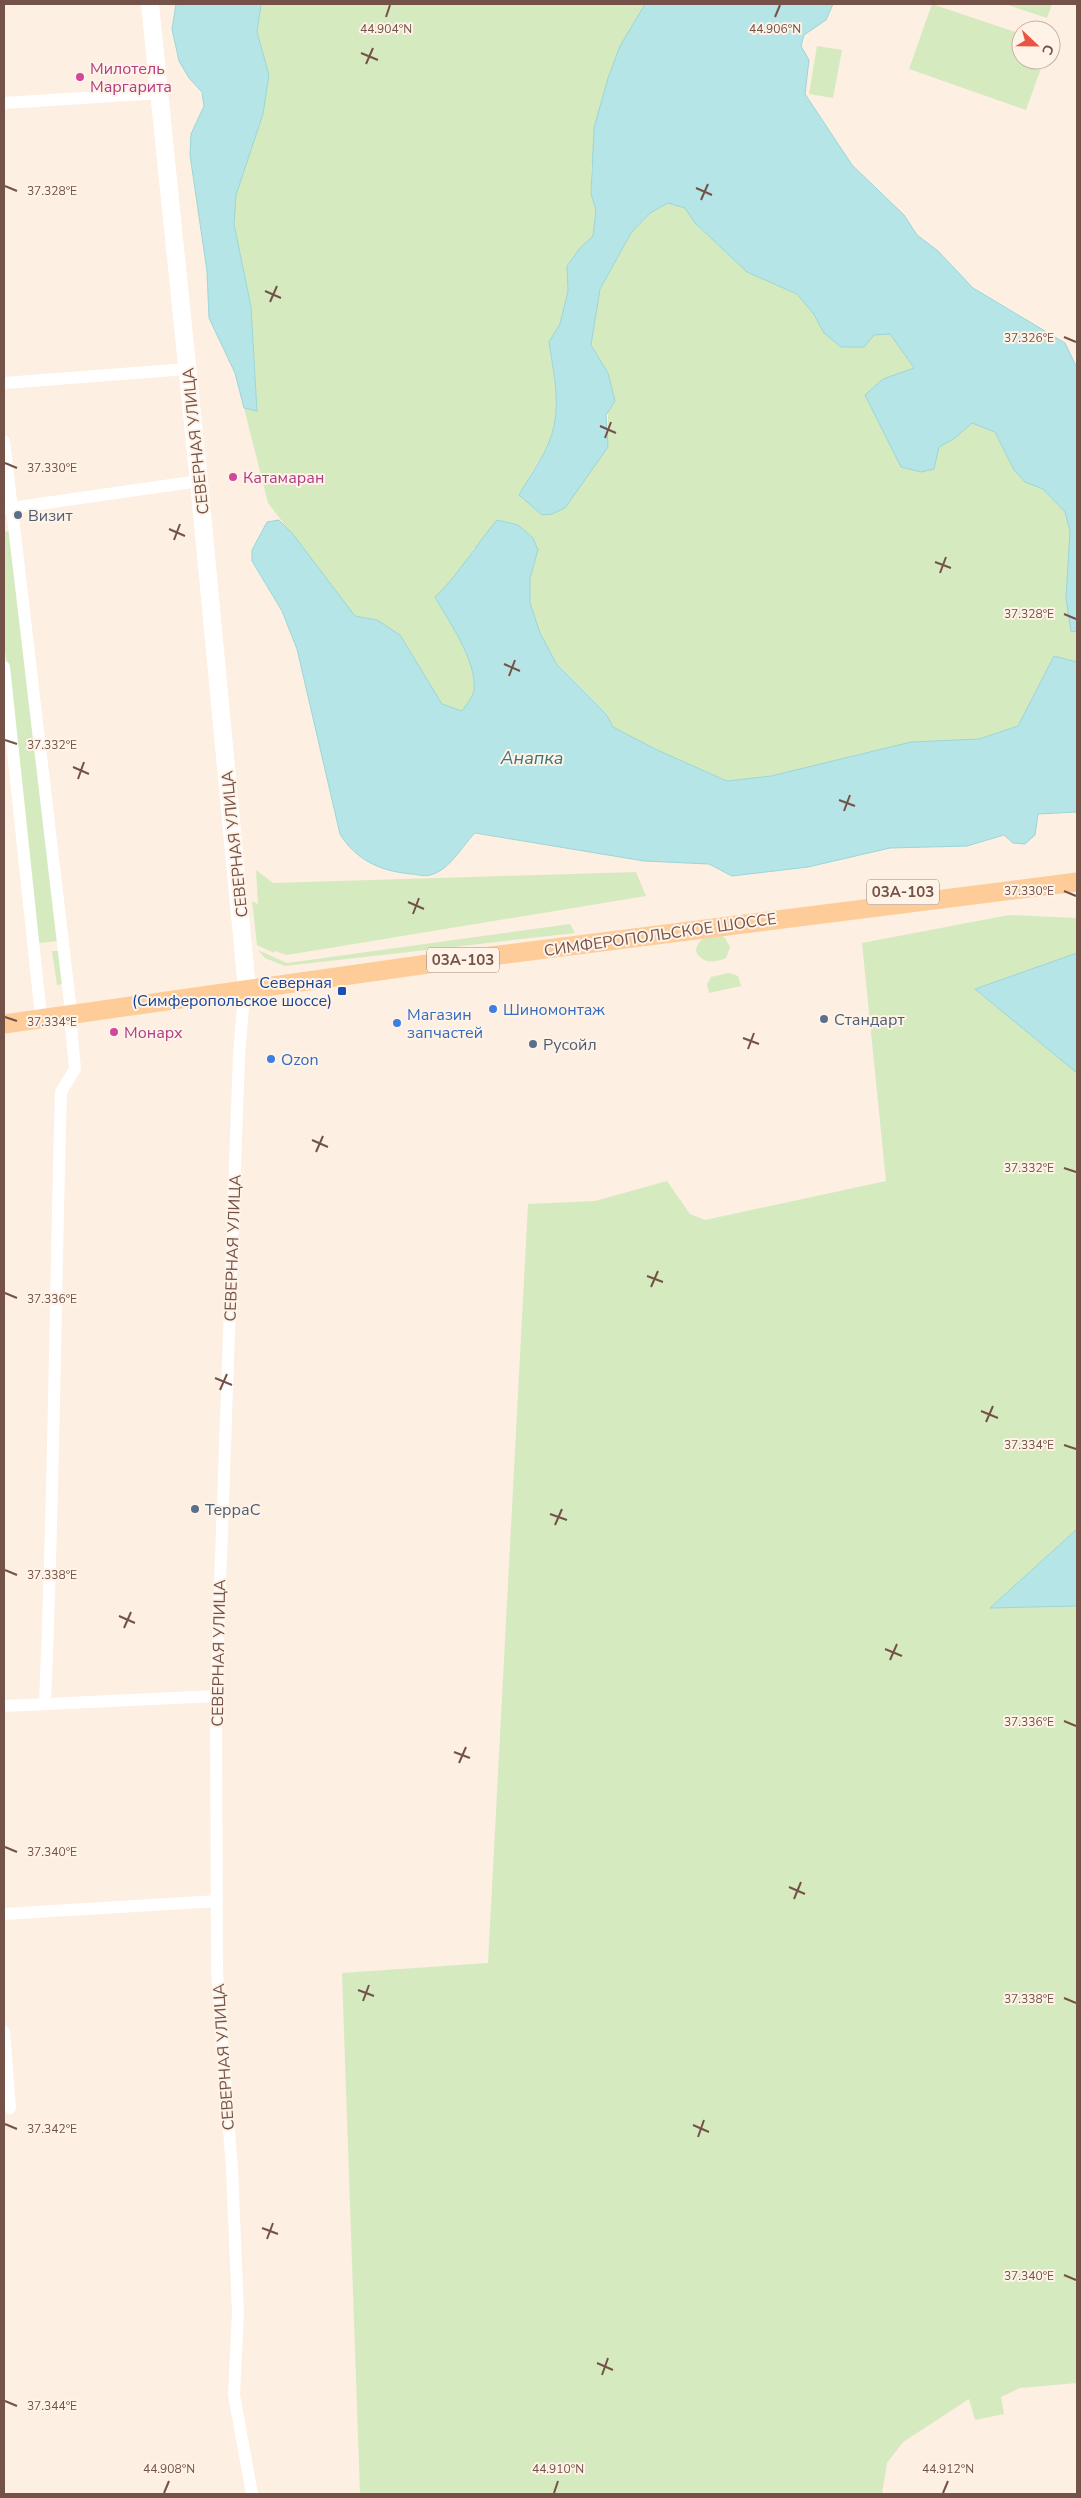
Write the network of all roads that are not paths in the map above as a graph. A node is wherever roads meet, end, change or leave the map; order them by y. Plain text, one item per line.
1 (150, 4) edge
2 (160, 94) junction
3 (4, 103) edge
4 (187, 370) junction
5 (4, 383) edge
6 (4, 441) edge
7 (199, 481) junction
8 (7, 508) edge
9 (4, 667) edge
10 (1077, 873) edge
11 (1077, 882) edge
12 (730, 920) junction
13 (245, 985) junction
14 (40, 1007) junction
15 (70, 1009) junction
16 (4, 1012) edge
17 (4, 1024) edge
18 (216, 1696) junction
19 (45, 1703) junction
20 (4, 1706) edge
21 (217, 1901) junction
22 (4, 1914) edge
23 (4, 2032) edge
24 (10, 2108) dead end
25 (252, 2494) edge

1 - 2 street, СЕВЕРНАЯ УЛИЦА
2 - 3 street
2 - 4 street, СЕВЕРНАЯ УЛИЦА
4 - 5 street
4 - 7 street, СЕВЕРНАЯ УЛИЦА
6 - 8 street
7 - 8 street
7 - 13 street, СЕВЕРНАЯ УЛИЦА
8 - 15 street
9 - 14 street
10 - 12 main road, СИМФЕРОПОЛЬСКОЕ ШОССЕ / 03А-103
11 - 12 main road, СИМФЕРОПОЛЬСКОЕ ШОССЕ / 03А-103
12 - 13 main road, СИМФЕРОПОЛЬСКОЕ ШОССЕ / 03А-103
13 - 15 main road, 03А-103
13 - 18 street, СЕВЕРНАЯ УЛИЦА
14 - 15 main road, 03А-103
14 - 16 main road, 03А-103
15 - 17 main road, 03А-103
15 - 19 street
18 - 19 street
18 - 21 street, СЕВЕРНАЯ УЛИЦА
19 - 20 street
21 - 22 street
21 - 25 street, СЕВЕРНАЯ УЛИЦА
23 - 24 street

